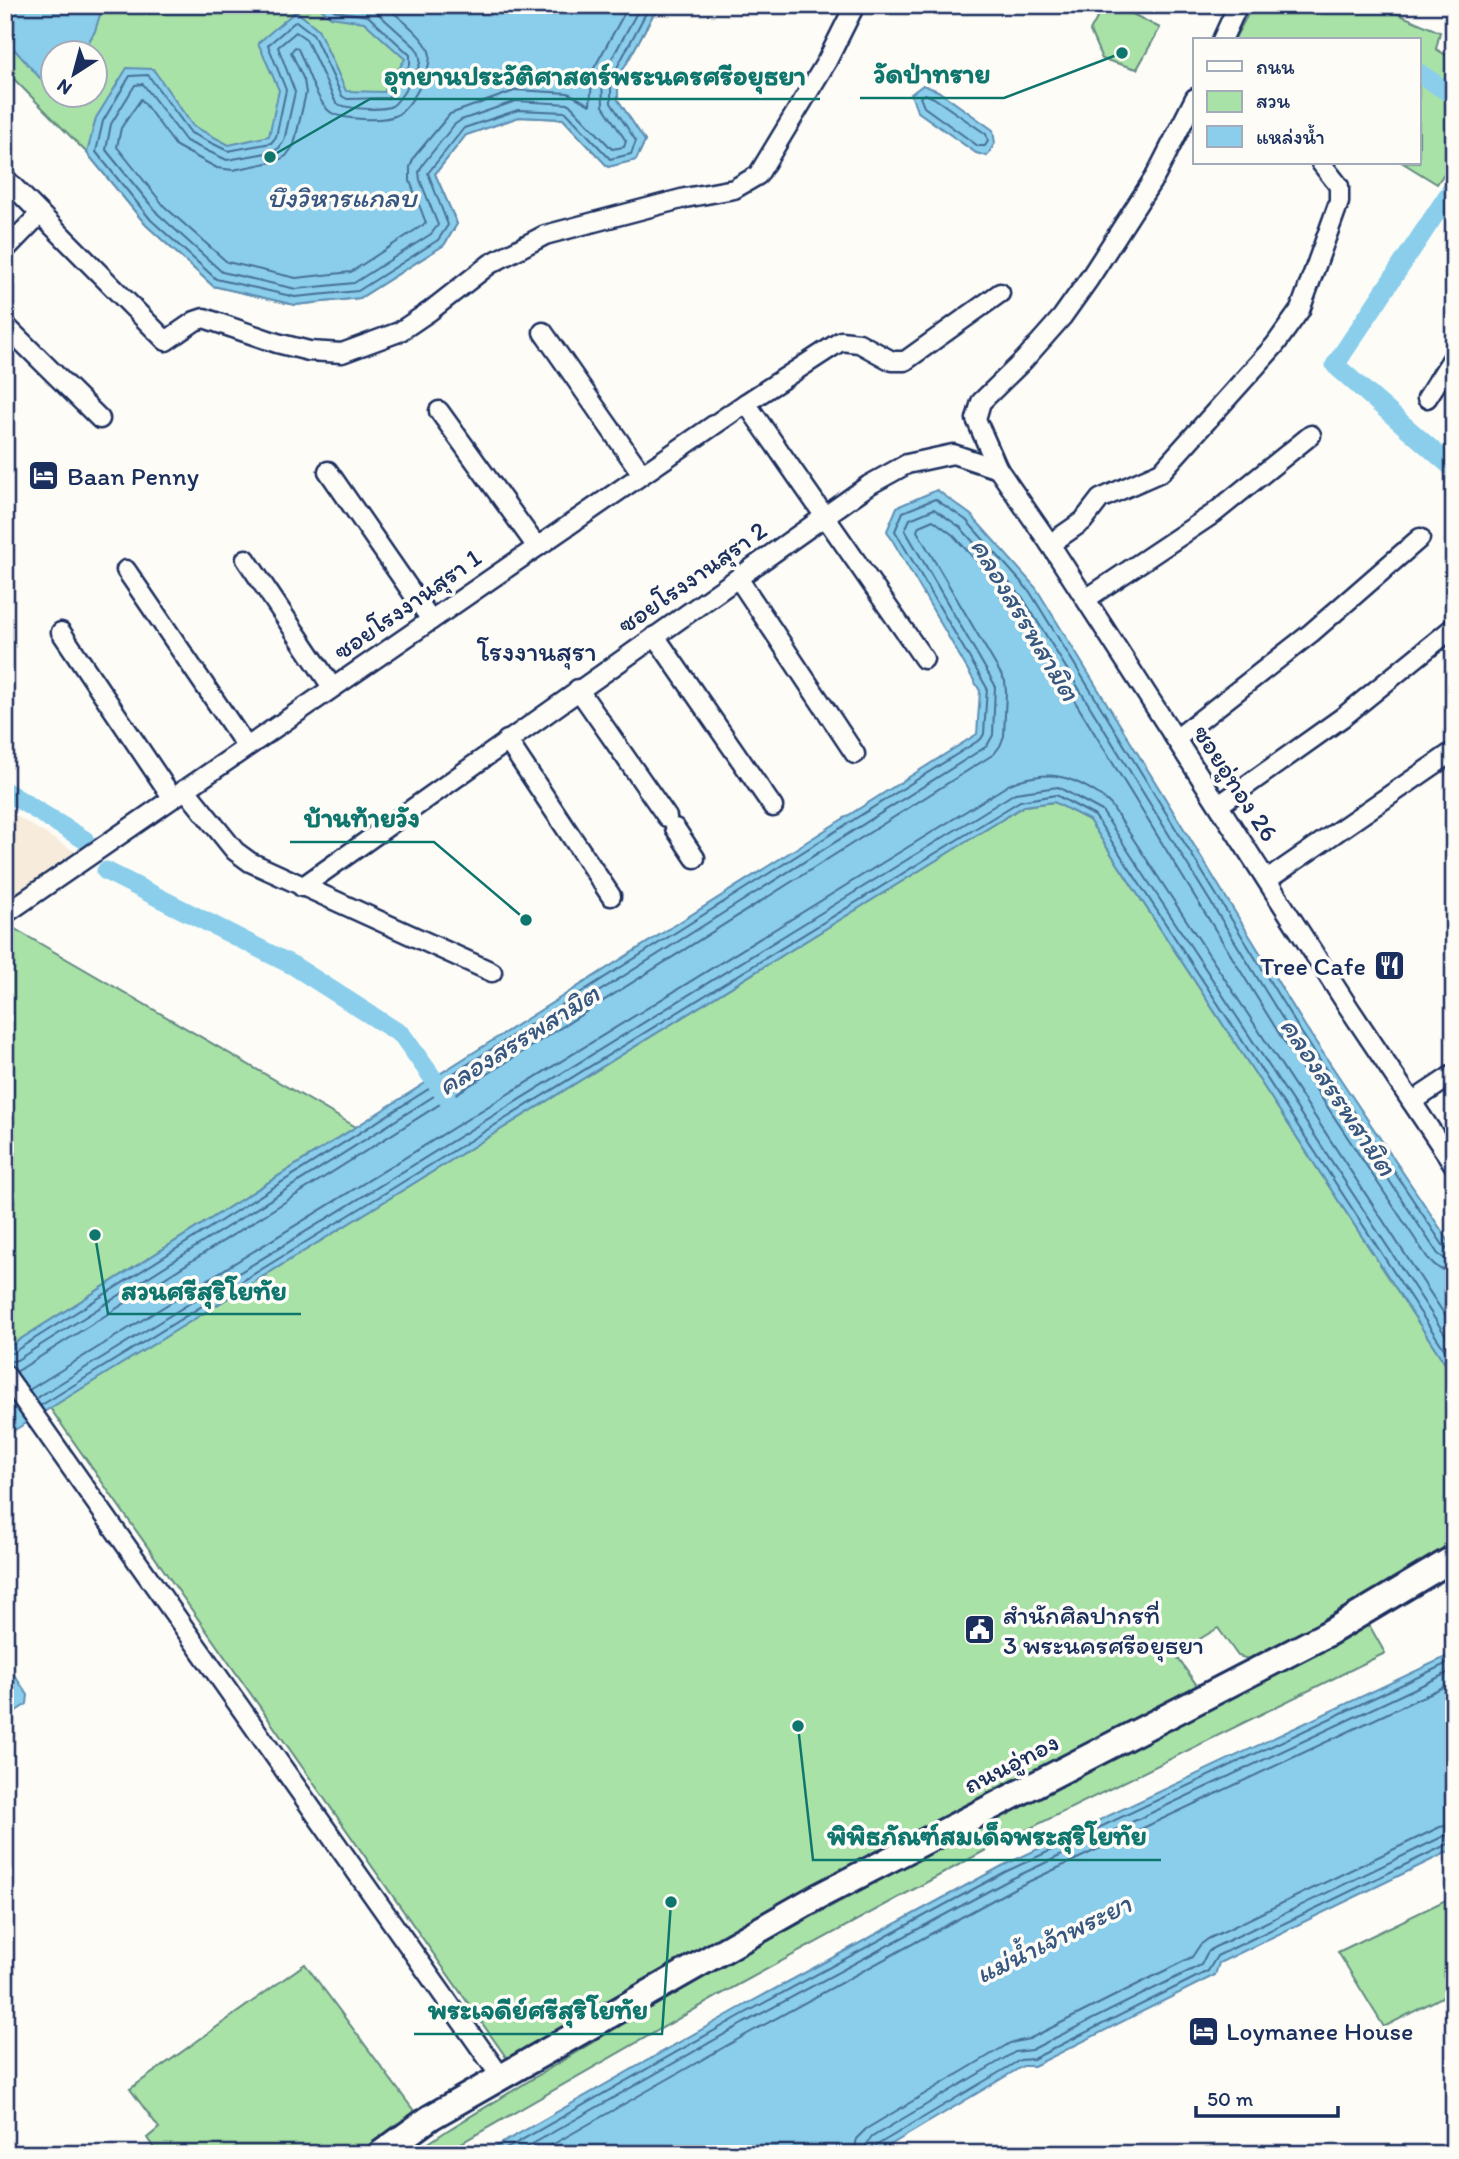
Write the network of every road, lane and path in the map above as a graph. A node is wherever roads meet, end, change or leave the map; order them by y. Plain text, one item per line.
1 (855, 5) edge
2 (1238, 5) edge
3 (1223, 38) edge
4 (1193, 102) edge
5 (1322, 164) edge
6 (5, 178) edge
7 (40, 214) junction
8 (5, 250) edge
9 (1000, 293) dead end
10 (5, 325) edge
11 (542, 332) dead end
12 (1454, 356) edge
13 (1427, 398) dead end
14 (746, 403) junction
15 (439, 411) dead end
16 (100, 419) dead end
17 (1311, 435) dead end
18 (998, 470) junction
19 (328, 471) dead end
20 (642, 474) junction
21 (825, 516) junction
22 (1420, 538) dead end
23 (1050, 544) junction
24 (537, 547) junction
25 (246, 559) dead end
26 (126, 569) dead end
27 (737, 578) junction
28 (1086, 599) junction
29 (431, 620) junction
30 (1454, 627) edge
31 (61, 632) dead end
32 (655, 636) junction
33 (924, 659) dead end
34 (332, 687) junction
35 (578, 689) junction
36 (1176, 739) junction
37 (507, 740) junction
38 (246, 747) junction
39 (1454, 751) edge
40 (855, 754) dead end
41 (179, 793) junction
42 (1219, 805) junction
43 (773, 807) dead end
44 (695, 858) dead end
45 (1267, 880) junction
46 (302, 887) junction
47 (611, 896) dead end
48 (7, 911) edge
49 (492, 972) dead end
50 (1454, 1074) edge
51 (1412, 1102) junction
52 (1454, 1165) edge
53 (5, 1374) edge
54 (1454, 1558) edge
55 (501, 2077) junction
56 (380, 2154) edge

1 - 7 street
2 - 3 street
4 - 18 street, ซอยอู่ทอง 26
5 - 23 street
6 - 7 street
7 - 8 street
9 - 14 street, ซอยโรงงานสุรา 1
10 - 16 street
11 - 20 street
12 - 13 street
14 - 20 street, ซอยโรงงานสุรา 1
14 - 21 street
15 - 24 street
17 - 28 street
18 - 21 street, ซอยโรงงานสุรา 2
18 - 23 street, ซอยอู่ทอง 26
19 - 29 street
20 - 24 street, ซอยโรงงานสุรา 1
21 - 27 street, ซอยโรงงานสุรา 2
21 - 33 street
22 - 36 street
23 - 28 street, ซอยอู่ทอง 26
24 - 29 street, ซอยโรงงานสุรา 1
25 - 34 street
26 - 38 street
27 - 32 street, ซอยโรงงานสุรา 2
27 - 40 street
28 - 36 street, ซอยอู่ทอง 26
29 - 34 street, ซอยโรงงานสุรา 1
30 - 42 street
31 - 41 street
32 - 35 street, ซอยโรงงานสุรา 2
32 - 43 street
34 - 38 street, ซอยโรงงานสุรา 1
35 - 37 street, ซอยโรงงานสุรา 2
35 - 44 street
36 - 42 street, ซอยอู่ทอง 26
37 - 46 street, ซอยโรงงานสุรา 2
37 - 47 street
38 - 41 street, ซอยโรงงานสุรา 1
39 - 45 street
41 - 46 street
41 - 48 street, ซอยโรงงานสุรา 1
42 - 45 street, ซอยอู่ทอง 26
45 - 51 street, ซอยอู่ทอง 26
46 - 49 street
50 - 51 street
51 - 52 street, ซอยอู่ทอง 26
53 - 55 street
54 - 55 main road, ถนนอู่ทอง
55 - 56 main road, ถนนอู่ทอง

